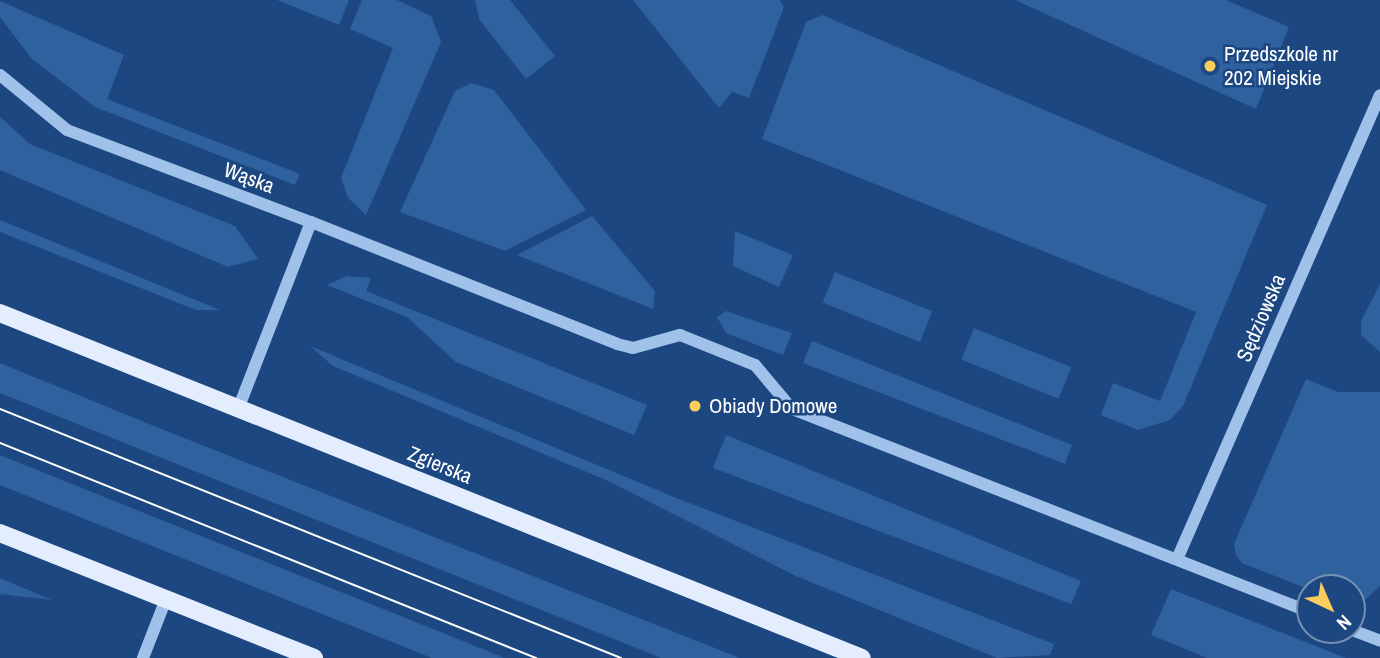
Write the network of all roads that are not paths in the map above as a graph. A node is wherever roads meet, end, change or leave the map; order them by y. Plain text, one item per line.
1 (0, 75) edge
2 (1380, 94) edge
3 (311, 222) junction
4 (0, 313) edge
5 (238, 409) junction
6 (0, 533) edge
7 (1178, 557) junction
8 (166, 599) junction
9 (1296, 606) edge
10 (143, 658) edge
11 (314, 658) edge
12 (862, 658) edge

1 - 3 street, Wąska
2 - 7 street, Sędziowska
3 - 5 street
3 - 7 street, Wąska
4 - 5 main road, Zgierska
5 - 12 main road, Zgierska
6 - 8 main road
7 - 9 street, Wąska
8 - 10 street
8 - 11 main road

